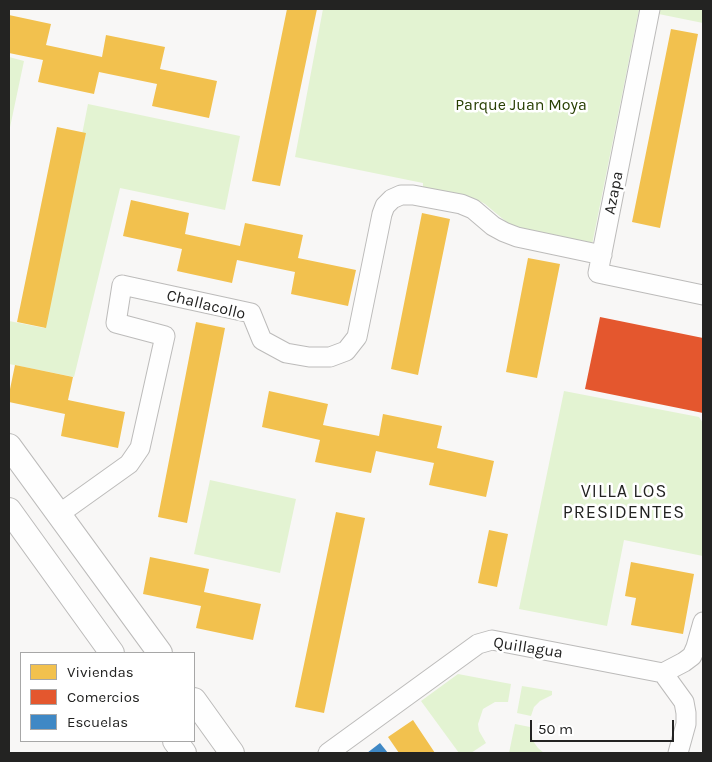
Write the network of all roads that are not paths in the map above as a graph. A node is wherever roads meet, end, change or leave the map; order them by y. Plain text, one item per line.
1 (650, 9) edge
2 (602, 255) junction
3 (703, 295) edge
4 (9, 446) edge
5 (9, 510) edge
6 (59, 514) junction
7 (28, 536) junction
8 (703, 622) edge
9 (111, 652) edge
10 (159, 652) edge
11 (663, 673) junction
12 (195, 701) edge
13 (177, 742) edge
14 (184, 753) edge
15 (232, 753) edge
16 (328, 753) edge
17 (678, 753) edge

1 - 2 street, Azapa
2 - 3 street, Azapa
2 - 6 street, Challacollo
4 - 6 street
5 - 7 street
6 - 7 street
6 - 10 street
7 - 9 street
8 - 11 street
11 - 16 street, Quillagua
11 - 17 street
12 - 15 street
13 - 14 street

